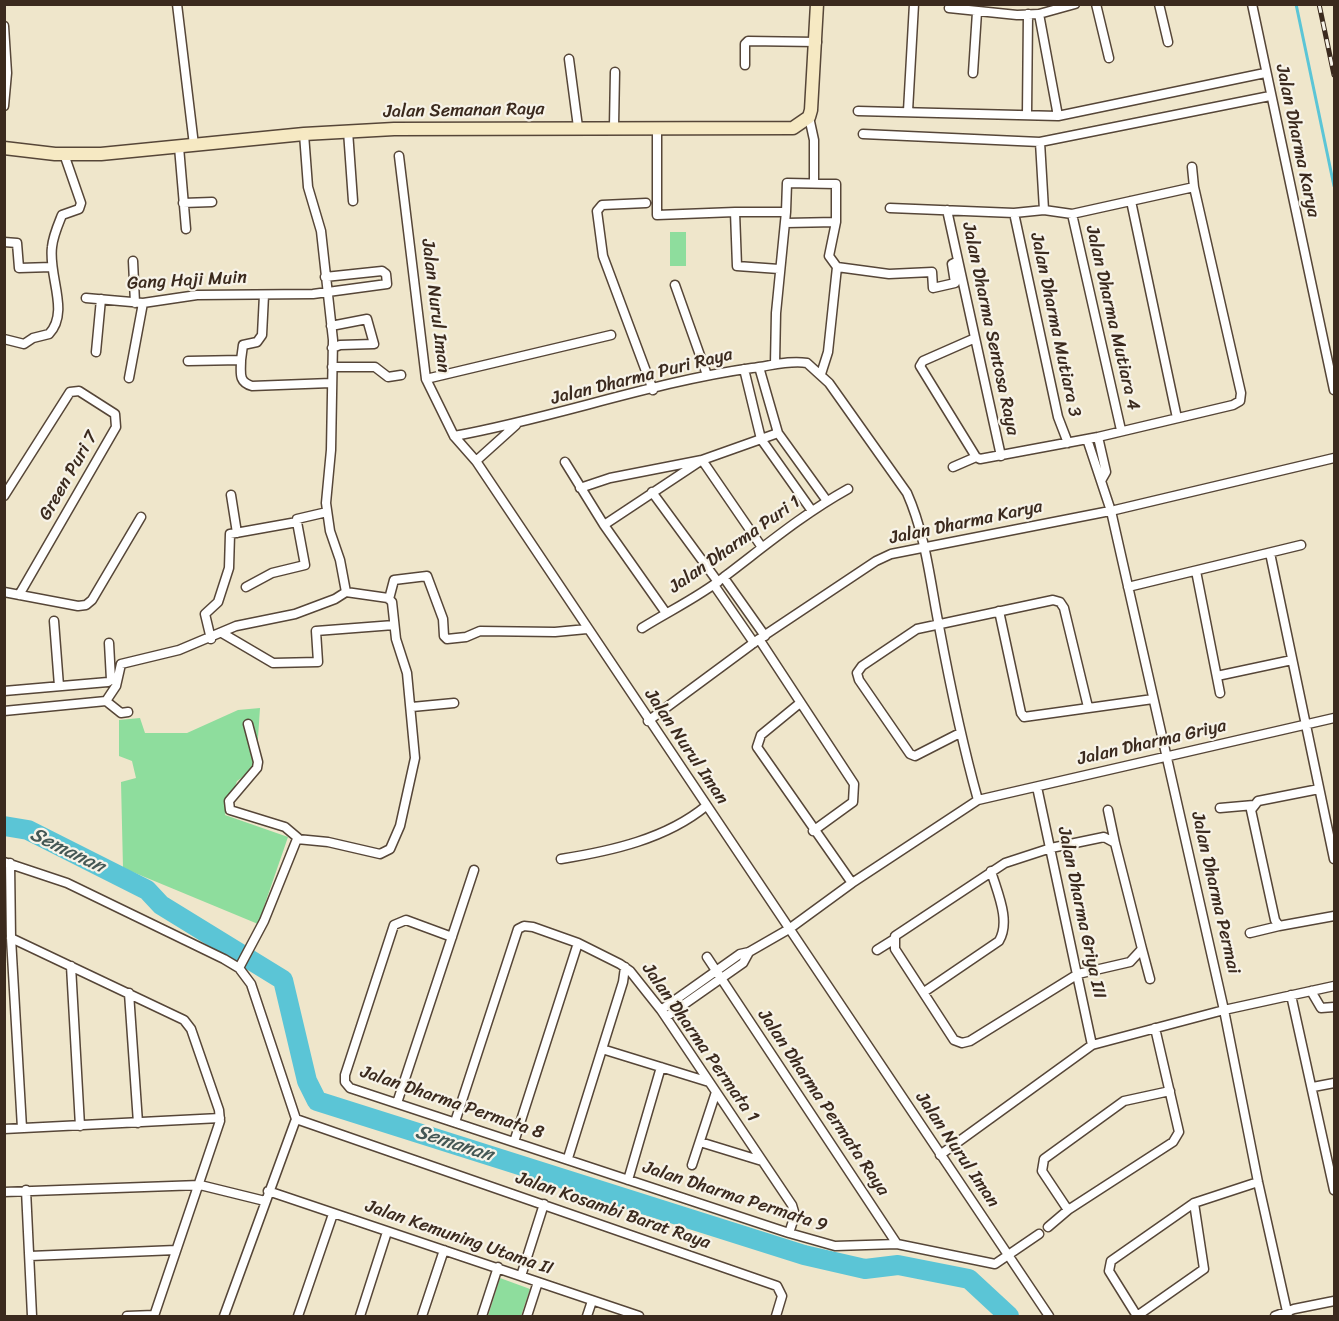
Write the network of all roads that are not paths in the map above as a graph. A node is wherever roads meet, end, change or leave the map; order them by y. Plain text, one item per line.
1 (177, 4) edge
2 (817, 4) edge
3 (914, 4) edge
4 (1076, 4) edge
5 (1096, 4) edge
6 (1159, 4) edge
7 (1252, 4) edge
8 (949, 8) dead end
9 (977, 12) junction
10 (1029, 14) junction
11 (1039, 14) junction
12 (4, 26) edge
13 (817, 42) junction
14 (1168, 42) dead end
15 (5, 47) edge
16 (1109, 57) dead end
17 (569, 59) dead end
18 (744, 65) dead end
19 (615, 72) dead end
20 (972, 73) dead end
21 (1265, 73) junction
22 (1270, 96) junction
23 (4, 106) edge
24 (858, 111) dead end
25 (908, 111) junction
26 (1027, 114) junction
27 (1058, 116) junction
28 (808, 117) junction
29 (614, 126) junction
30 (578, 127) junction
31 (657, 127) junction
32 (348, 131) junction
33 (304, 134) junction
34 (863, 134) dead end
35 (1040, 142) junction
36 (194, 145) junction
37 (4, 147) edge
38 (179, 147) junction
39 (64, 154) junction
40 (399, 156) dead end
41 (1192, 166) dead end
42 (814, 183) junction
43 (1194, 187) junction
44 (353, 201) dead end
45 (1131, 201) junction
46 (212, 202) dead end
47 (183, 203) junction
48 (646, 203) dead end
49 (890, 208) dead end
50 (947, 210) junction
51 (1044, 210) junction
52 (735, 212) junction
53 (786, 212) junction
54 (1014, 213) junction
55 (1071, 214) junction
56 (836, 222) junction
57 (786, 223) junction
58 (186, 229) dead end
59 (4, 243) edge
60 (133, 261) dead end
61 (958, 261) junction
62 (52, 267) junction
63 (837, 267) junction
64 (779, 269) junction
65 (325, 277) junction
66 (675, 285) dead end
67 (325, 291) junction
68 (264, 295) junction
69 (86, 298) dead end
70 (101, 299) junction
71 (139, 303) junction
72 (331, 326) junction
73 (610, 335) dead end
74 (4, 339) edge
75 (974, 339) junction
76 (332, 348) junction
77 (96, 352) dead end
78 (241, 360) junction
79 (188, 361) dead end
80 (775, 364) junction
81 (332, 367) junction
82 (759, 367) junction
83 (744, 369) junction
84 (821, 374) junction
85 (401, 375) dead end
86 (706, 375) junction
87 (129, 378) dead end
88 (426, 379) junction
89 (331, 382) junction
90 (653, 390) junction
91 (1335, 390) edge
92 (1178, 418) junction
93 (516, 425) junction
94 (1121, 430) junction
95 (778, 433) junction
96 (454, 436) junction
97 (1098, 437) junction
98 (761, 439) junction
99 (1088, 439) junction
100 (1068, 442) junction
101 (1000, 456) junction
102 (976, 458) junction
103 (1335, 458) edge
104 (702, 460) junction
105 (476, 461) junction
106 (565, 462) dead end
107 (953, 467) dead end
108 (1102, 479) junction
109 (580, 488) junction
110 (848, 489) dead end
111 (652, 492) junction
112 (231, 495) dead end
113 (4, 496) edge
114 (827, 501) junction
115 (812, 511) junction
116 (1111, 511) junction
117 (327, 512) junction
118 (141, 517) dead end
119 (297, 522) junction
120 (604, 525) junction
121 (237, 533) junction
122 (1301, 545) dead end
123 (761, 546) junction
124 (925, 546) junction
125 (1270, 553) junction
126 (1196, 571) junction
127 (718, 582) junction
128 (246, 587) dead end
129 (1128, 587) junction
130 (4, 592) edge
131 (346, 592) junction
132 (19, 595) junction
133 (389, 599) junction
134 (999, 611) junction
135 (666, 612) junction
136 (54, 621) dead end
137 (939, 624) junction
138 (394, 625) junction
139 (642, 628) dead end
140 (587, 629) junction
141 (222, 633) junction
142 (211, 639) junction
143 (759, 639) junction
144 (109, 643) dead end
145 (1292, 660) junction
146 (1217, 676) junction
147 (59, 686) junction
148 (4, 690) edge
149 (1220, 693) dead end
150 (1153, 699) junction
151 (106, 701) junction
152 (454, 703) dead end
153 (800, 704) junction
154 (1088, 706) junction
155 (412, 707) junction
156 (4, 711) edge
157 (128, 712) dead end
158 (1335, 718) edge
159 (648, 721) junction
160 (248, 724) dead end
161 (1306, 724) junction
162 (960, 733) junction
163 (1167, 757) junction
164 (1037, 787) junction
165 (1319, 789) junction
166 (978, 800) junction
167 (1254, 805) junction
168 (706, 807) junction
169 (1220, 808) dead end
170 (1108, 810) dead end
171 (813, 831) junction
172 (298, 838) junction
173 (1115, 843) junction
174 (1051, 848) junction
175 (1335, 859) edge
176 (561, 860) dead end
177 (7, 862) edge
178 (474, 870) dead end
179 (991, 872) junction
180 (852, 884) junction
181 (1335, 916) edge
182 (1279, 926) junction
183 (789, 929) junction
184 (1250, 933) dead end
185 (452, 937) junction
186 (11, 938) junction
187 (893, 940) junction
188 (578, 943) junction
189 (1142, 949) junction
190 (877, 950) dead end
191 (707, 957) dead end
192 (71, 966) junction
193 (240, 966) junction
194 (625, 967) junction
195 (1078, 974) junction
196 (719, 975) junction
197 (1150, 979) dead end
198 (1335, 986) edge
199 (1311, 991) junction
200 (924, 992) junction
201 (129, 993) junction
202 (1291, 995) junction
203 (1335, 1007) edge
204 (1224, 1010) junction
205 (663, 1014) junction
206 (1155, 1028) junction
207 (1092, 1045) junction
208 (602, 1049) junction
209 (661, 1067) junction
210 (709, 1082) junction
211 (1335, 1083) edge
212 (1313, 1087) junction
213 (1170, 1091) junction
214 (716, 1092) junction
215 (397, 1103) junction
216 (220, 1118) junction
217 (296, 1119) junction
218 (455, 1122) junction
219 (138, 1123) junction
220 (80, 1126) junction
221 (22, 1128) junction
222 (4, 1129) edge
223 (514, 1142) junction
224 (700, 1142) junction
225 (940, 1155) junction
226 (568, 1158) junction
227 (762, 1161) junction
228 (692, 1165) dead end
229 (628, 1180) junction
230 (1258, 1182) junction
231 (200, 1185) junction
232 (26, 1190) junction
233 (1335, 1190) edge
234 (268, 1191) junction
235 (4, 1192) edge
236 (265, 1201) junction
237 (1194, 1203) junction
238 (544, 1204) junction
239 (1068, 1210) junction
240 (333, 1214) junction
241 (1048, 1227) dead end
242 (387, 1232) junction
243 (789, 1233) junction
244 (1039, 1234) dead end
245 (897, 1244) junction
246 (176, 1250) junction
247 (444, 1250) junction
248 (1007, 1255) junction
249 (30, 1256) junction
250 (498, 1267) junction
251 (521, 1276) junction
252 (538, 1282) junction
253 (592, 1301) junction
254 (1335, 1301) edge
255 (1288, 1314) edge
256 (154, 1316) edge
257 (1137, 1316) edge
258 (32, 1317) edge
259 (127, 1317) edge
260 (224, 1317) edge
261 (298, 1317) edge
262 (360, 1317) edge
263 (422, 1317) edge
264 (482, 1317) edge
265 (527, 1317) edge
266 (586, 1317) edge
267 (639, 1317) edge
268 (776, 1317) edge
269 (1049, 1317) edge
270 (1275, 1317) edge

1 - 36 street
2 - 13 street
3 - 25 street
4 - 11 street
5 - 16 street
6 - 14 street
7 - 21 street, Jalan Dharma Karya
8 - 9 street
9 - 10 street
9 - 20 street
10 - 11 street
10 - 26 street
11 - 27 street
12 - 15 street
13 - 18 street
13 - 28 street
15 - 23 street
17 - 30 street
19 - 29 street
21 - 22 street, Jalan Dharma Karya
21 - 27 street
22 - 35 street
22 - 91 street, Jalan Dharma Karya
24 - 25 street
25 - 26 street
26 - 27 street
28 - 31 street, Jalan Semanan Raya
28 - 42 street
29 - 30 street, Jalan Semanan Raya
29 - 31 street, Jalan Semanan Raya
30 - 32 street, Jalan Semanan Raya
31 - 52 street
32 - 33 street, Jalan Semanan Raya
32 - 44 street
33 - 36 street, Jalan Semanan Raya
33 - 65 street
34 - 35 street
35 - 51 street
36 - 38 street, Jalan Semanan Raya
37 - 39 street, Jalan Semanan Raya
38 - 39 street, Jalan Semanan Raya
38 - 47 street
39 - 62 street
40 - 88 street, Jalan Nurul Iman
41 - 43 street
42 - 53 street
42 - 56 street
43 - 45 street
43 - 92 street
45 - 55 street
45 - 92 street
46 - 47 street
47 - 58 street
48 - 90 street
49 - 50 street, Jalan Dharma Sentosa Raya
50 - 54 street, Jalan Dharma Sentosa Raya
50 - 61 street, Jalan Dharma Sentosa Raya
51 - 54 street, Jalan Dharma Sentosa Raya
51 - 55 street, Jalan Dharma Sentosa Raya
52 - 53 street
52 - 64 street
53 - 57 street
54 - 100 street, Jalan Dharma Mutiara 3
55 - 94 street, Jalan Dharma Mutiara 4
56 - 57 street
56 - 63 street
57 - 64 street
59 - 62 street
60 - 71 street
61 - 63 street
61 - 75 street, Jalan Dharma Sentosa Raya
62 - 74 street
63 - 84 street
64 - 80 street
65 - 67 street
65 - 67 street, Gang Haji Muin
66 - 86 street
67 - 68 street, Gang Haji Muin
67 - 72 street
68 - 71 street, Gang Haji Muin
68 - 78 street
69 - 70 street, Gang Haji Muin
70 - 71 street, Gang Haji Muin
70 - 77 street
71 - 87 street
72 - 76 street
72 - 76 street
73 - 88 street
75 - 101 street, Jalan Dharma Sentosa Raya
75 - 102 street
76 - 81 street
78 - 79 street
78 - 89 street
80 - 82 street, Jalan Dharma Puri Raya
80 - 84 street, Jalan Dharma Puri Raya
81 - 85 street
81 - 89 street
82 - 83 street, Jalan Dharma Puri Raya
82 - 95 street
83 - 86 street, Jalan Dharma Puri Raya
83 - 98 street
84 - 124 street
86 - 90 street, Jalan Dharma Puri Raya
88 - 96 street, Jalan Nurul Iman
89 - 117 street
90 - 93 street, Jalan Dharma Puri Raya
92 - 94 street
93 - 96 street, Jalan Dharma Puri Raya
93 - 105 street, Jalan Dharma Puri Raya
94 - 97 street
95 - 98 street
95 - 114 street
96 - 105 street, Jalan Nurul Iman
97 - 99 street
97 - 108 street, Jalan Dharma Permai
98 - 104 street
98 - 115 street
99 - 100 street
99 - 108 street, Jalan Dharma Permai
100 - 101 street
101 - 102 street
102 - 107 street
103 - 116 street, Jalan Dharma Karya
104 - 109 street
104 - 111 street
104 - 123 street
105 - 140 street, Jalan Nurul Iman
106 - 109 street
108 - 116 street, Jalan Dharma Permai
109 - 120 street
110 - 114 street, Jalan Dharma Puri 1
111 - 120 street
111 - 127 street
112 - 121 street
113 - 132 street, Green Puri 7
114 - 115 street, Jalan Dharma Puri 1
115 - 123 street, Jalan Dharma Puri 1
116 - 124 street, Jalan Dharma Karya
116 - 129 street, Jalan Dharma Permai
117 - 119 street
117 - 131 street
118 - 132 street
119 - 121 street
119 - 128 street
120 - 135 street
121 - 142 street
122 - 125 street
123 - 127 street, Jalan Dharma Puri 1
124 - 137 street
124 - 143 street, Jalan Dharma Karya
125 - 126 street
125 - 145 street
126 - 129 street
126 - 146 street
127 - 135 street, Jalan Dharma Puri 1
127 - 143 street
129 - 150 street, Jalan Dharma Permai
130 - 132 street
131 - 133 street
131 - 141 street
133 - 138 street
133 - 140 street
134 - 137 street
134 - 154 street
134 - 154 street
135 - 139 street, Jalan Dharma Puri 1
136 - 147 street
137 - 162 street
137 - 162 street
138 - 141 street
138 - 155 street
140 - 159 street, Jalan Nurul Iman
141 - 142 street
142 - 151 street
143 - 153 street
143 - 159 street, Jalan Dharma Karya
144 - 147 street
145 - 146 street
145 - 161 street
146 - 149 street
147 - 148 street
150 - 154 street
150 - 163 street, Jalan Dharma Permai
151 - 156 street
151 - 157 street
152 - 155 street
153 - 171 street
153 - 171 street
155 - 172 street
158 - 161 street, Jalan Dharma Griya
159 - 168 street, Jalan Nurul Iman
160 - 172 street
161 - 163 street, Jalan Dharma Griya
161 - 165 street
162 - 166 street
163 - 164 street, Jalan Dharma Griya
163 - 204 street, Jalan Dharma Permai
164 - 166 street, Jalan Dharma Griya
164 - 174 street, Jalan Dharma Griya III
165 - 167 street
165 - 175 street
166 - 180 street
167 - 169 street
167 - 182 street
168 - 176 street
168 - 183 street, Jalan Nurul Iman
170 - 173 street
171 - 180 street
172 - 193 street
173 - 174 street
173 - 189 street
174 - 179 street
174 - 195 street, Jalan Dharma Griya III
177 - 186 street
177 - 193 street
178 - 185 street
179 - 187 street
179 - 200 street
180 - 183 street
181 - 182 street
182 - 184 street
183 - 196 street
183 - 225 street, Jalan Nurul Iman
185 - 215 street
185 - 215 street, Jalan Dharma Permata 8
186 - 192 street
186 - 221 street
187 - 190 street
187 - 200 street
188 - 194 street, Jalan Dharma Permata 1
188 - 218 street, Jalan Dharma Permata 1
188 - 223 street
189 - 195 street
189 - 197 street
191 - 196 street, Jalan Dharma Permata Raya
192 - 201 street
192 - 220 street
193 - 217 street
194 - 205 street, Jalan Dharma Permata 1
194 - 208 street
195 - 200 street
195 - 207 street, Jalan Dharma Griya III
196 - 205 street
196 - 245 street, Jalan Dharma Permata Raya
198 - 199 street
199 - 202 street
199 - 203 street
201 - 216 street
201 - 219 street
202 - 204 street
202 - 212 street
204 - 206 street
204 - 230 street, Jalan Dharma Permai
205 - 210 street, Jalan Dharma Permata 1
206 - 207 street
206 - 213 street
207 - 225 street
208 - 209 street
208 - 226 street
209 - 210 street
209 - 229 street
210 - 214 street, Jalan Dharma Permata 1
211 - 212 street
212 - 233 street
213 - 239 street
213 - 239 street
214 - 224 street
214 - 227 street, Jalan Dharma Permata 1
215 - 218 street, Jalan Dharma Permata 8
216 - 219 street
216 - 231 street
217 - 234 street
217 - 238 street, Jalan Kosambi Barat Raya
218 - 223 street, Jalan Dharma Permata 8
219 - 220 street
220 - 221 street
221 - 222 street
223 - 226 street, Jalan Dharma Permata 8
224 - 227 street
224 - 228 street
225 - 248 street, Jalan Nurul Iman
226 - 229 street, Jalan Dharma Permata 8
227 - 243 street, Jalan Dharma Permata 1
229 - 243 street, Jalan Dharma Permata 9
230 - 237 street
230 - 255 street, Jalan Dharma Permai
231 - 232 street
231 - 236 street
231 - 246 street
232 - 235 street
232 - 249 street
234 - 236 street
234 - 240 street, Jalan Kemuning Utama II
236 - 260 street
237 - 257 street
237 - 257 street
238 - 251 street
238 - 268 street, Jalan Kosambi Barat Raya
239 - 241 street
240 - 242 street, Jalan Kemuning Utama II
240 - 261 street
242 - 247 street, Jalan Kemuning Utama II
242 - 262 street
243 - 245 street, Jalan Dharma Permata 9
244 - 248 street, Jalan Dharma Permata 9
245 - 248 street, Jalan Dharma Permata 9
246 - 249 street
246 - 256 street
247 - 250 street, Jalan Kemuning Utama II
247 - 263 street
248 - 269 street, Jalan Nurul Iman
249 - 258 street
250 - 251 street, Jalan Kemuning Utama II
250 - 264 street
251 - 252 street, Jalan Kemuning Utama II
252 - 253 street, Jalan Kemuning Utama II
252 - 265 street
253 - 266 street
253 - 267 street, Jalan Kemuning Utama II
254 - 255 street
255 - 270 street
256 - 259 street

